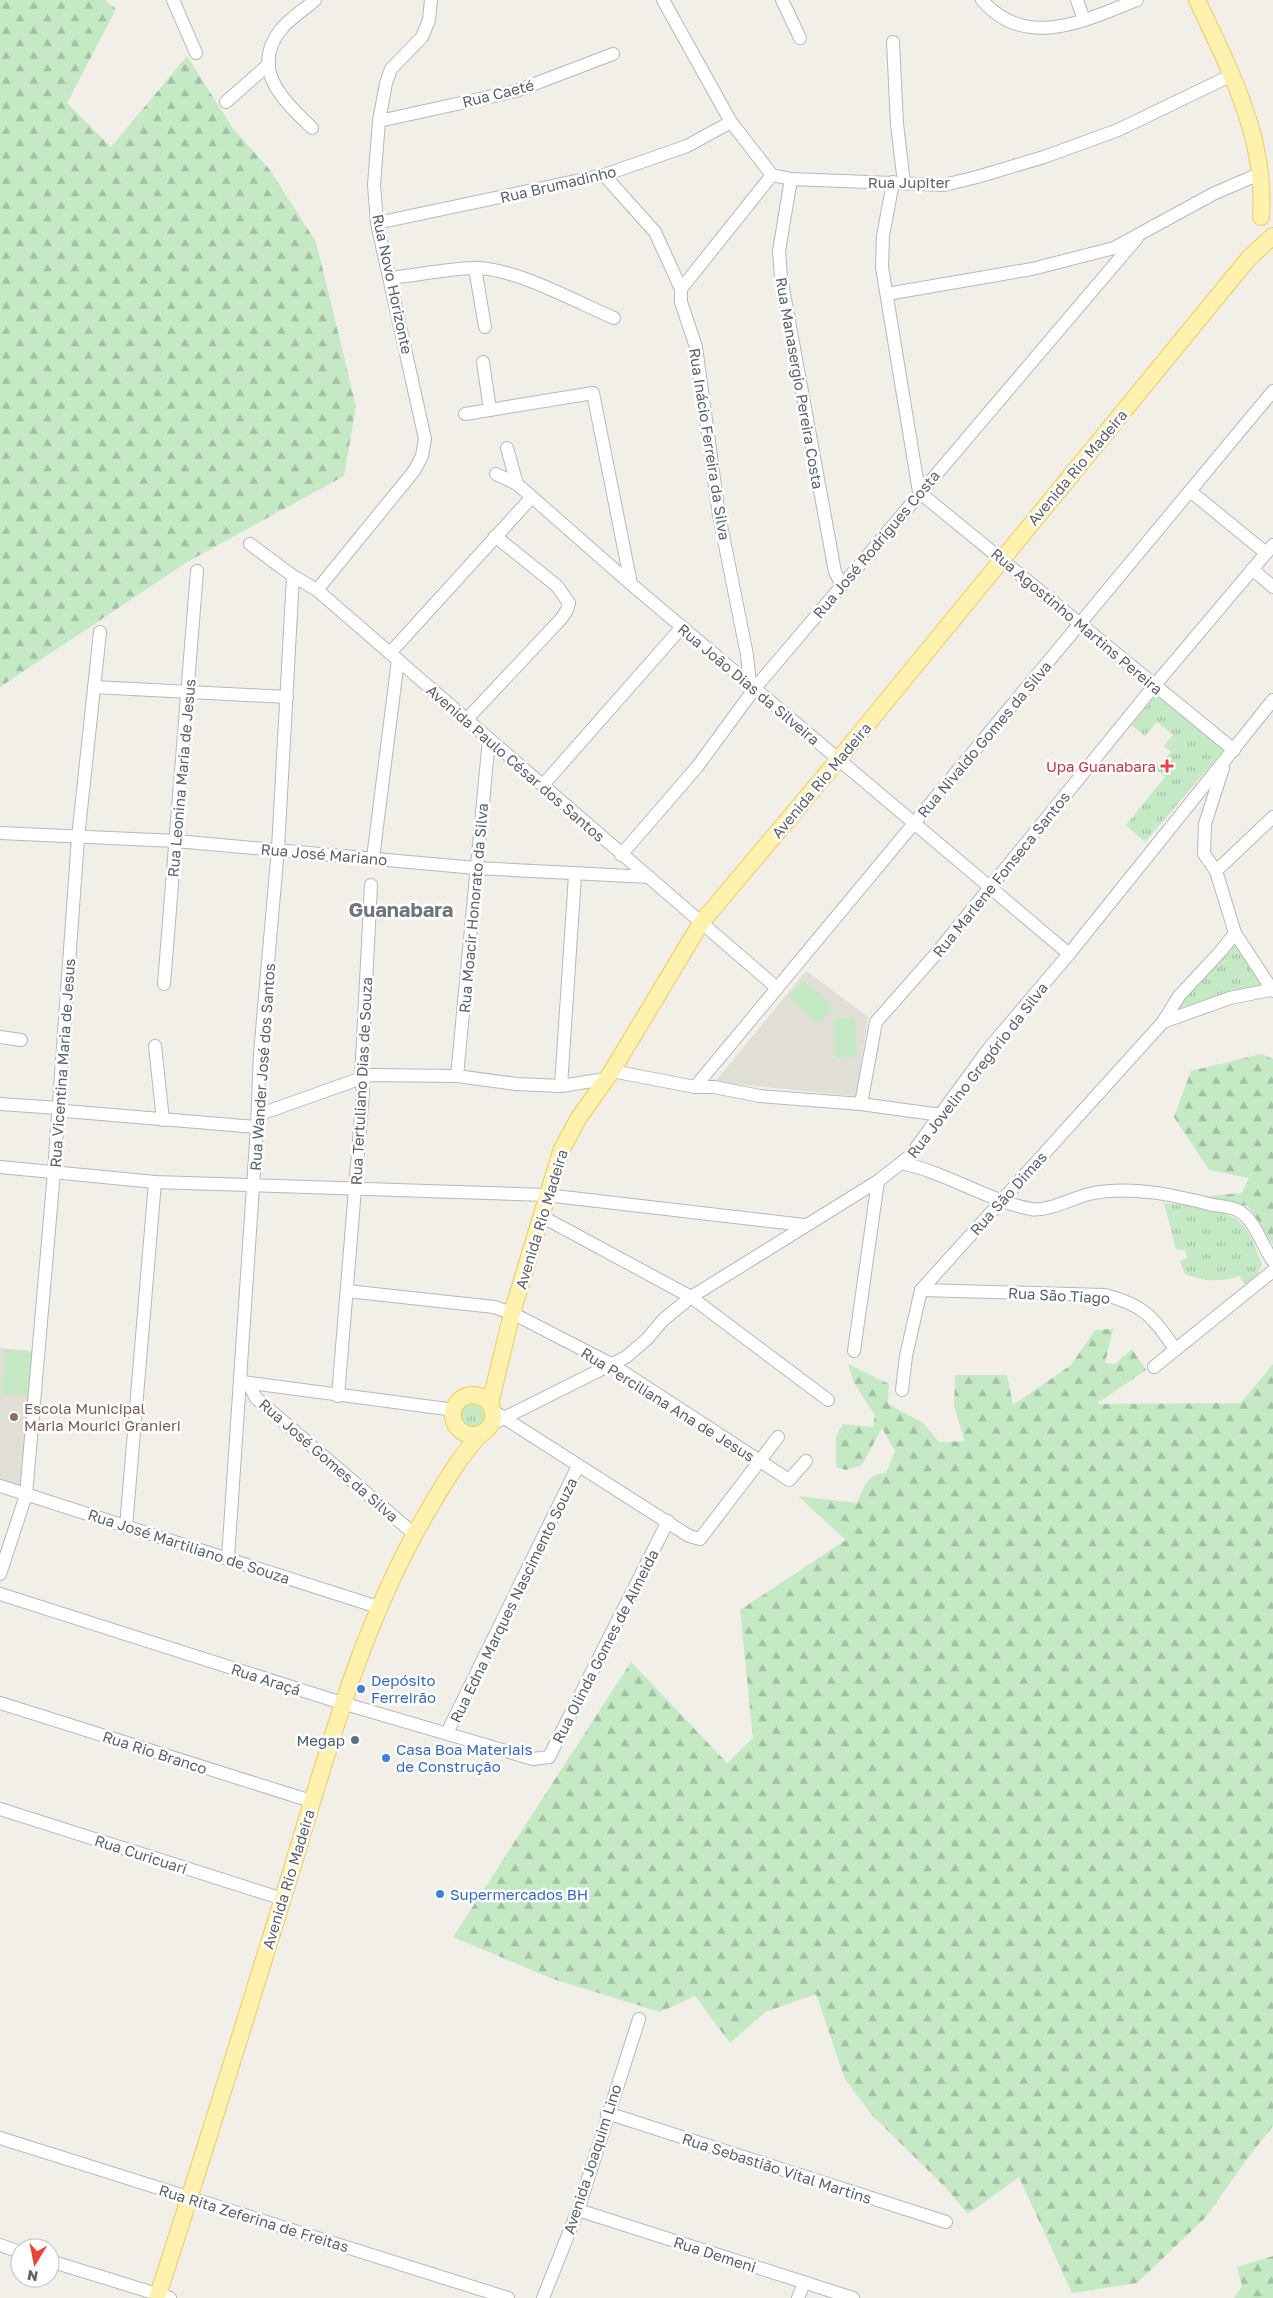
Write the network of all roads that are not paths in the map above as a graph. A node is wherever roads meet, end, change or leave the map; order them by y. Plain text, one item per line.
1 (173, 0) edge
2 (315, 0) edge
3 (431, 0) edge
4 (663, 0) edge
5 (782, 0) edge
6 (982, 0) edge
7 (1077, 0) edge
8 (1137, 0) edge
9 (1197, 0) edge
10 (1084, 20) junction
11 (800, 38) dead end
12 (893, 42) dead end
13 (196, 53) dead end
14 (614, 54) dead end
15 (269, 64) junction
16 (1232, 75) junction
17 (226, 102) dead end
18 (379, 121) junction
19 (731, 122) junction
20 (312, 128) dead end
21 (604, 175) junction
22 (772, 175) junction
23 (1260, 178) junction
24 (791, 179) junction
25 (899, 182) junction
26 (1269, 221) edge
27 (377, 223) junction
28 (1137, 238) junction
29 (475, 268) junction
30 (390, 278) junction
31 (681, 289) junction
32 (887, 294) junction
33 (614, 318) dead end
34 (485, 327) dead end
35 (483, 362) dead end
36 (1273, 391) edge
37 (490, 410) junction
38 (465, 414) dead end
39 (507, 448) dead end
40 (496, 474) dead end
41 (517, 484) junction
42 (1190, 490) junction
43 (919, 492) junction
44 (531, 498) junction
45 (496, 536) junction
46 (250, 544) dead end
47 (1269, 549) edge
48 (1002, 558) junction
49 (1252, 569) junction
50 (197, 571) dead end
51 (293, 576) junction
52 (631, 584) junction
53 (842, 585) junction
54 (1273, 587) edge
55 (317, 590) junction
56 (1080, 623) junction
57 (682, 626) junction
58 (100, 632) dead end
59 (394, 656) junction
60 (752, 686) junction
61 (1154, 686) junction
62 (94, 687) junction
63 (188, 692) junction
64 (287, 697) junction
65 (1273, 700) edge
66 (467, 719) junction
67 (489, 739) junction
68 (1234, 750) junction
69 (838, 760) junction
70 (1226, 761) junction
71 (542, 785) junction
72 (1273, 817) edge
73 (914, 823) junction
74 (0, 833) edge
75 (78, 838) junction
76 (176, 841) junction
77 (278, 849) junction
78 (621, 855) junction
79 (373, 858) junction
80 (476, 868) junction
81 (1216, 872) junction
82 (575, 875) junction
83 (649, 878) junction
84 (371, 885) dead end
85 (990, 888) junction
86 (701, 923) junction
87 (1235, 933) junction
88 (1069, 954) junction
89 (164, 984) dead end
90 (777, 988) junction
91 (1272, 990) edge
92 (1163, 1022) junction
93 (0, 1037) edge
94 (21, 1040) dead end
95 (155, 1046) dead end
96 (608, 1075) junction
97 (457, 1076) junction
98 (361, 1078) junction
99 (561, 1086) junction
100 (695, 1087) junction
101 (0, 1104) edge
102 (861, 1104) junction
103 (59, 1108) junction
104 (940, 1115) junction
105 (163, 1120) junction
106 (258, 1121) junction
107 (902, 1163) junction
108 (0, 1167) edge
109 (54, 1172) junction
110 (878, 1181) junction
111 (155, 1182) junction
112 (253, 1186) junction
113 (356, 1188) junction
114 (546, 1195) junction
115 (1003, 1200) junction
116 (541, 1216) junction
117 (804, 1226) junction
118 (1273, 1261) edge
119 (1273, 1272) edge
120 (922, 1290) junction
121 (347, 1292) junction
122 (691, 1297) junction
123 (512, 1313) junction
124 (1175, 1349) junction
125 (854, 1350) dead end
126 (499, 1364) junction
127 (611, 1364) junction
128 (1154, 1367) dead end
129 (244, 1382) junction
130 (902, 1390) dead end
131 (471, 1395) junction
132 (338, 1396) junction
133 (828, 1400) dead end
134 (454, 1410) junction
135 (492, 1417) junction
136 (457, 1427) junction
137 (778, 1437) dead end
138 (760, 1461) junction
139 (806, 1461) dead end
140 (578, 1466) junction
141 (451, 1473) junction
142 (0, 1486) edge
143 (26, 1495) junction
144 (668, 1520) junction
145 (126, 1527) junction
146 (414, 1534) junction
147 (228, 1558) junction
148 (0, 1574) edge
149 (0, 1594) edge
150 (378, 1607) junction
151 (0, 1703) edge
152 (342, 1703) junction
153 (447, 1733) junction
154 (533, 1759) joint
155 (311, 1801) junction
156 (0, 1809) edge
157 (283, 1899) junction
158 (639, 2019) dead end
159 (607, 2113) junction
160 (0, 2138) edge
161 (190, 2198) junction
162 (578, 2210) junction
163 (946, 2222) dead end
164 (60, 2264) edge
165 (804, 2282) junction
166 (162, 2297) edge
167 (508, 2298) edge
168 (543, 2298) edge
169 (798, 2298) edge
170 (853, 2298) edge

1 - 13 street
2 - 15 street
3 - 18 street, Rua Novo Horizonte
4 - 19 street
5 - 11 street
6 - 10 street
7 - 10 street
8 - 10 street
9 - 16 main road
12 - 25 street
14 - 18 street, Rua Caeté
15 - 17 street
15 - 20 street
16 - 23 main road
16 - 25 street, Rua Jupiter
18 - 27 street, Rua Novo Horizonte
19 - 21 street, Rua Brumadinho
19 - 22 street
21 - 27 street, Rua Brumadinho
21 - 31 street, Rua Inácio Ferreira da Silva
22 - 24 street, Rua Jupiter
22 - 31 street
23 - 26 main road
23 - 28 street
24 - 25 street, Rua Jupiter
24 - 53 street, Rua Manasergio Pereira Costa
25 - 32 street
26 - 48 main road, Avenida Rio Madeira
27 - 30 street, Rua Novo Horizonte
28 - 32 street
28 - 43 street, Rua José Rodrigues Costa
29 - 30 street
29 - 33 street
29 - 34 street
30 - 55 street, Rua Novo Horizonte
31 - 60 street, Rua Inácio Ferreira da Silva
32 - 43 street
35 - 37 street
36 - 42 street, Rua Nivaldo Gomes da Silva
37 - 38 street
37 - 52 street
39 - 41 street
40 - 41 street, Rua João Dias da Silveira
41 - 44 street, Rua João Dias da Silveira
42 - 47 street
42 - 56 street, Rua Nivaldo Gomes da Silva
43 - 48 street, Rua Agostinho Martins Pereira
43 - 53 street, Rua José Rodrigues Costa
44 - 45 street
44 - 52 street, Rua João Dias da Silveira
45 - 59 street
45 - 66 street
46 - 51 street, Avenida Paulo César dos Santos
47 - 49 street, Rua Marlene Fonseca Santos
48 - 56 street, Rua Agostinho Martins Pereira
48 - 69 main road, Avenida Rio Madeira
49 - 54 street
49 - 61 street, Rua Marlene Fonseca Santos
50 - 63 street, Rua Leonina Maria de Jesus
51 - 55 street, Avenida Paulo César dos Santos
51 - 64 street, Rua Wander José dos Santos
52 - 57 street, Rua João Dias da Silveira
53 - 60 street, Rua José Rodrigues Costa
55 - 59 street, Avenida Paulo César dos Santos
56 - 61 street, Rua Agostinho Martins Pereira
56 - 73 street, Rua Nivaldo Gomes da Silva
57 - 60 street, Rua João Dias da Silveira
57 - 71 street
58 - 62 street, Rua Vicentina Maria de Jesus
59 - 66 street, Avenida Paulo César dos Santos
59 - 79 street
60 - 69 street, Rua João Dias da Silveira
60 - 78 street, Rua José Rodrigues Costa
61 - 68 street, Rua Agostinho Martins Pereira
61 - 85 street, Rua Marlene Fonseca Santos
62 - 63 street
62 - 75 street, Rua Vicentina Maria de Jesus
63 - 64 street
63 - 76 street, Rua Leonina Maria de Jesus
64 - 77 street, Rua Wander José dos Santos
65 - 68 street, Rua Jovelino Gregório da Silva
66 - 67 street, Avenida Paulo César dos Santos
67 - 71 street, Avenida Paulo César dos Santos
67 - 80 street, Rua Moacir Honorato da Silva
68 - 70 street, Rua Jovelino Gregório da Silva
69 - 73 street, Rua João Dias da Silveira
69 - 86 main road, Avenida Rio Madeira
70 - 81 street
70 - 88 street, Rua Jovelino Gregório da Silva
71 - 78 street, Avenida Paulo César dos Santos
72 - 81 street
73 - 85 street, Rua João Dias da Silveira
73 - 90 street, Rua Nivaldo Gomes da Silva
74 - 75 street, Rua José Mariano
75 - 76 street, Rua José Mariano
75 - 103 street, Rua Vicentina Maria de Jesus
76 - 77 street, Rua José Mariano
76 - 89 street, Rua Leonina Maria de Jesus
77 - 79 street, Rua José Mariano
77 - 106 street, Rua Wander José dos Santos
78 - 83 street, Avenida Paulo César dos Santos
79 - 80 street, Rua José Mariano
80 - 82 street, Rua José Mariano
80 - 97 street, Rua Moacir Honorato da Silva
81 - 87 street
82 - 83 street, Rua José Mariano
82 - 99 street
83 - 86 street, Avenida Paulo César dos Santos
84 - 98 street, Rua Tertuliano Dias de Souza
85 - 88 street, Rua João Dias da Silveira
85 - 102 street, Rua Marlene Fonseca Santos
86 - 90 street, Avenida Paulo César dos Santos
86 - 96 main road, Avenida Rio Madeira
87 - 91 street
87 - 92 street, Rua São Dimas
88 - 104 street, Rua Jovelino Gregório da Silva
90 - 100 street, Rua Nivaldo Gomes da Silva
91 - 92 street, Rua São Dimas
92 - 115 street, Rua São Dimas
93 - 94 street
95 - 105 street
96 - 99 street
96 - 100 street
96 - 114 main road, Avenida Rio Madeira
97 - 98 street
97 - 99 street
98 - 106 street
98 - 113 street, Rua Tertuliano Dias de Souza
100 - 102 street
101 - 103 street
102 - 104 street
103 - 105 street
103 - 109 street, Rua Vicentina Maria de Jesus
104 - 107 street, Rua Jovelino Gregório da Silva
105 - 106 street
106 - 112 street, Rua Wander José dos Santos
107 - 110 street, Rua Jovelino Gregório da Silva
107 - 115 street
108 - 109 street
109 - 111 street
109 - 143 street, Rua Vicentina Maria de Jesus
110 - 117 street, Rua Jovelino Gregório da Silva
110 - 125 street
111 - 112 street
111 - 145 street
112 - 113 street
112 - 129 street, Rua Wander José dos Santos
113 - 114 street
113 - 121 street, Rua Tertuliano Dias de Souza
114 - 116 main road, Avenida Rio Madeira
114 - 117 street
115 - 118 street
115 - 120 street, Rua São Dimas
116 - 122 street
116 - 123 main road, Avenida Rio Madeira
117 - 122 street, Rua Jovelino Gregório da Silva
119 - 124 street
120 - 124 street, Rua São Tiago
120 - 130 street, Rua São Dimas
121 - 123 street, Rua Perciliana Ana de Jesus
121 - 132 street, Rua Tertuliano Dias de Souza
122 - 127 street, Rua Jovelino Gregório da Silva
122 - 133 street
123 - 126 main road, Avenida Rio Madeira
123 - 127 street, Rua Perciliana Ana de Jesus
124 - 128 street
126 - 131 main road, Avenida Rio Madeira
126 - 135 main road, Avenida Rio Madeira
127 - 135 street, Rua Jovelino Gregório da Silva
127 - 138 street, Rua Perciliana Ana de Jesus
129 - 132 street
129 - 146 street, Rua José Gomes da Silva
129 - 147 street, Rua Wander José dos Santos
131 - 134 main road
131 - 135 main road
132 - 134 street
134 - 136 main road
135 - 136 main road
135 - 140 street
135 - 141 main road, Avenida Rio Madeira
136 - 141 main road, Avenida Rio Madeira
137 - 138 street
138 - 139 street, Rua Perciliana Ana de Jesus
138 - 144 street
140 - 144 street
140 - 153 street, Rua Edna Marques Nascimento Souza
141 - 146 main road, Avenida Rio Madeira
142 - 143 street, Rua José Martiliano de Souza
143 - 145 street, Rua José Martiliano de Souza
143 - 148 street, Rua Vicentina Maria de Jesus
144 - 154 street, Rua Olinda Gomes de Almeida
145 - 147 street, Rua José Martiliano de Souza
146 - 150 main road, Avenida Rio Madeira
147 - 150 street, Rua José Martiliano de Souza
149 - 152 street, Rua Araçá
150 - 152 main road, Avenida Rio Madeira
151 - 155 street, Rua Rio Branco
152 - 153 street, Rua Araçá
152 - 155 main road, Avenida Rio Madeira
153 - 154 street, Rua Araçá
155 - 157 main road, Avenida Rio Madeira
156 - 157 street, Rua Curicuari
157 - 161 main road, Avenida Rio Madeira
158 - 159 street, Avenida Joaquim Lino
159 - 162 street, Avenida Joaquim Lino
159 - 163 street, Rua Sebastião Vital Martins
160 - 161 street, Rua Rita Zeferina de Freitas
161 - 166 main road, Avenida Rio Madeira
161 - 167 street, Rua Rita Zeferina de Freitas
162 - 165 street, Rua Demeni
162 - 168 street, Avenida Joaquim Lino
164 - 166 street
165 - 169 street
165 - 170 street, Rua Demeni

